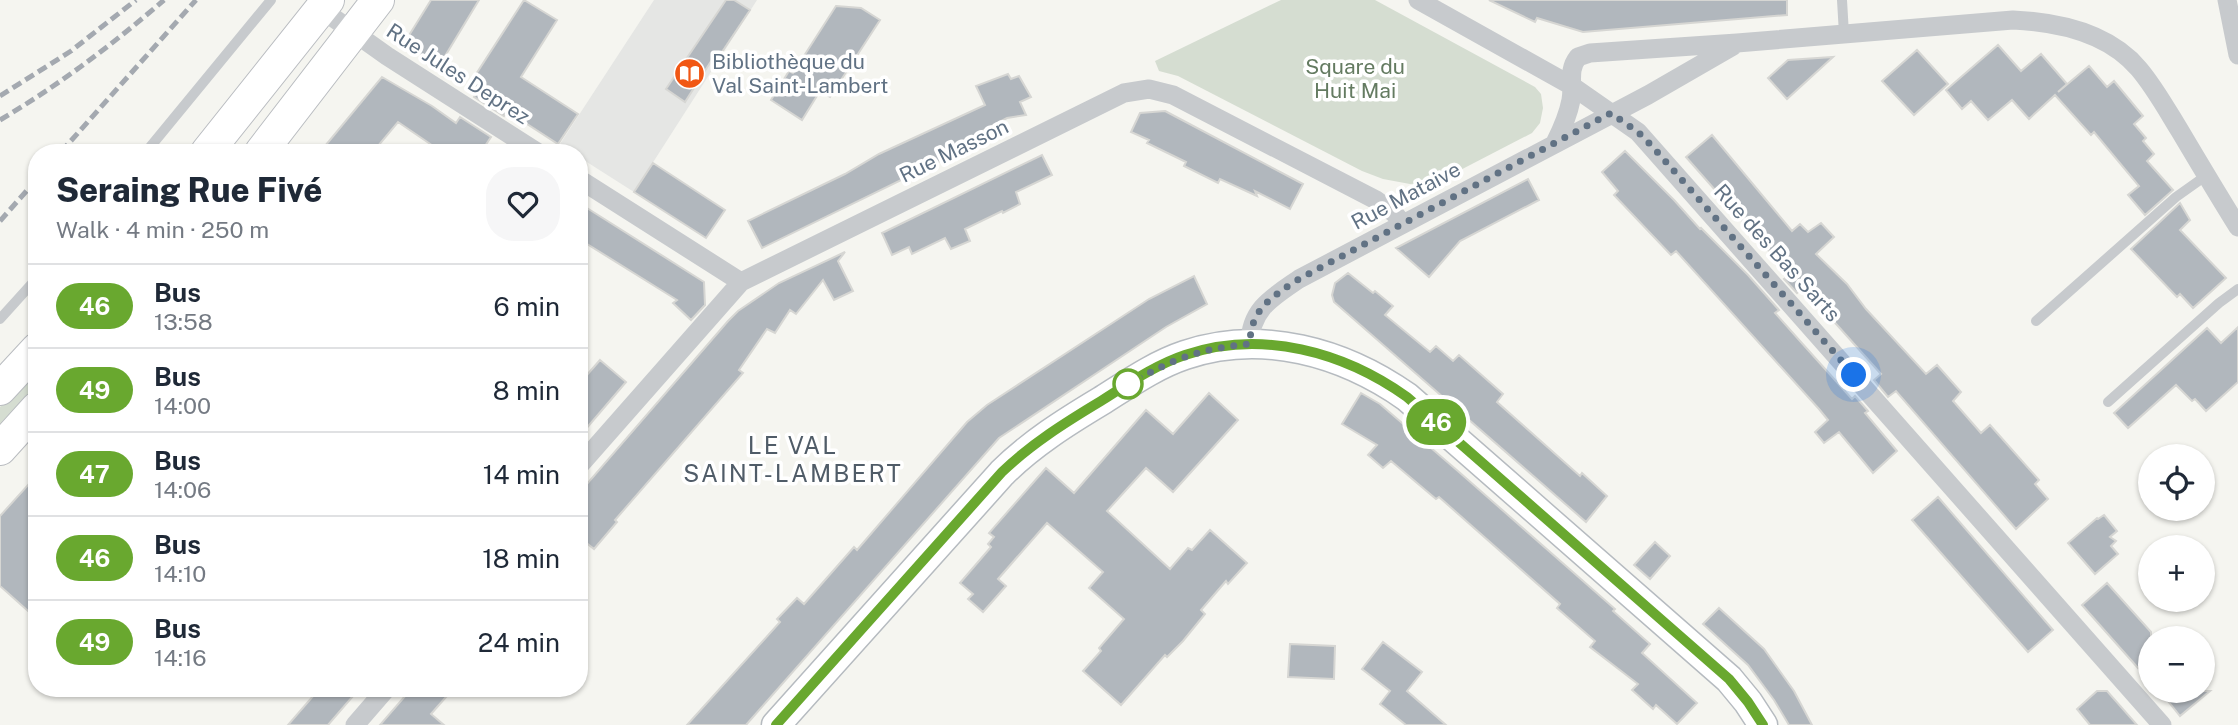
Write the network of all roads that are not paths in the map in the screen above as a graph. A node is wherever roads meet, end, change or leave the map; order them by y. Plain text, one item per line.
1 (271, 0) edge
2 (378, 0) edge
3 (1418, 0) edge
4 (1842, 0) edge
5 (2227, 0) edge
6 (325, 5) edge
7 (355, 33) junction
8 (1844, 34) junction
9 (1737, 43) junction
10 (2238, 55) edge
11 (1572, 86) junction
12 (1611, 113) junction
13 (1555, 143) junction
14 (153, 144) edge
15 (213, 144) edge
16 (267, 144) edge
17 (525, 144) edge
18 (2207, 175) junction
19 (588, 185) edge
20 (1402, 224) junction
21 (2238, 227) edge
22 (741, 282) junction
23 (28, 288) edge
24 (2238, 289) edge
25 (0, 319) edge
26 (2036, 321) dead end
27 (1250, 344) junction
28 (28, 359) edge
29 (0, 389) edge
30 (2108, 402) dead end
31 (28, 418) edge
32 (0, 449) edge
33 (588, 456) edge
34 (379, 697) edge
35 (355, 725) edge
36 (776, 725) edge
37 (1763, 725) edge
38 (2162, 725) edge

1 - 14 lane
2 - 7 main road
3 - 11 street, Rue des Bas Sarts
4 - 8 lane
5 - 10 street
6 - 7 street, Rue Jules Deprez
6 - 15 main road
7 - 16 main road
7 - 17 street, Rue Jules Deprez
8 - 9 street
8 - 18 street
9 - 11 street
9 - 12 street, Rue Mataive
11 - 12 street, Rue des Bas Sarts
11 - 13 street
12 - 13 street, Rue Mataive
12 - 38 street, Rue des Bas Sarts
13 - 20 street, Rue Mataive
18 - 21 street
18 - 26 lane
19 - 22 street
20 - 22 street, Rue Masson
20 - 27 street, Rue Mataive
22 - 33 street, Rue Masson
23 - 25 lane
24 - 30 lane
27 - 36 street
27 - 37 street
28 - 29 main road
31 - 32 main road
34 - 35 street

